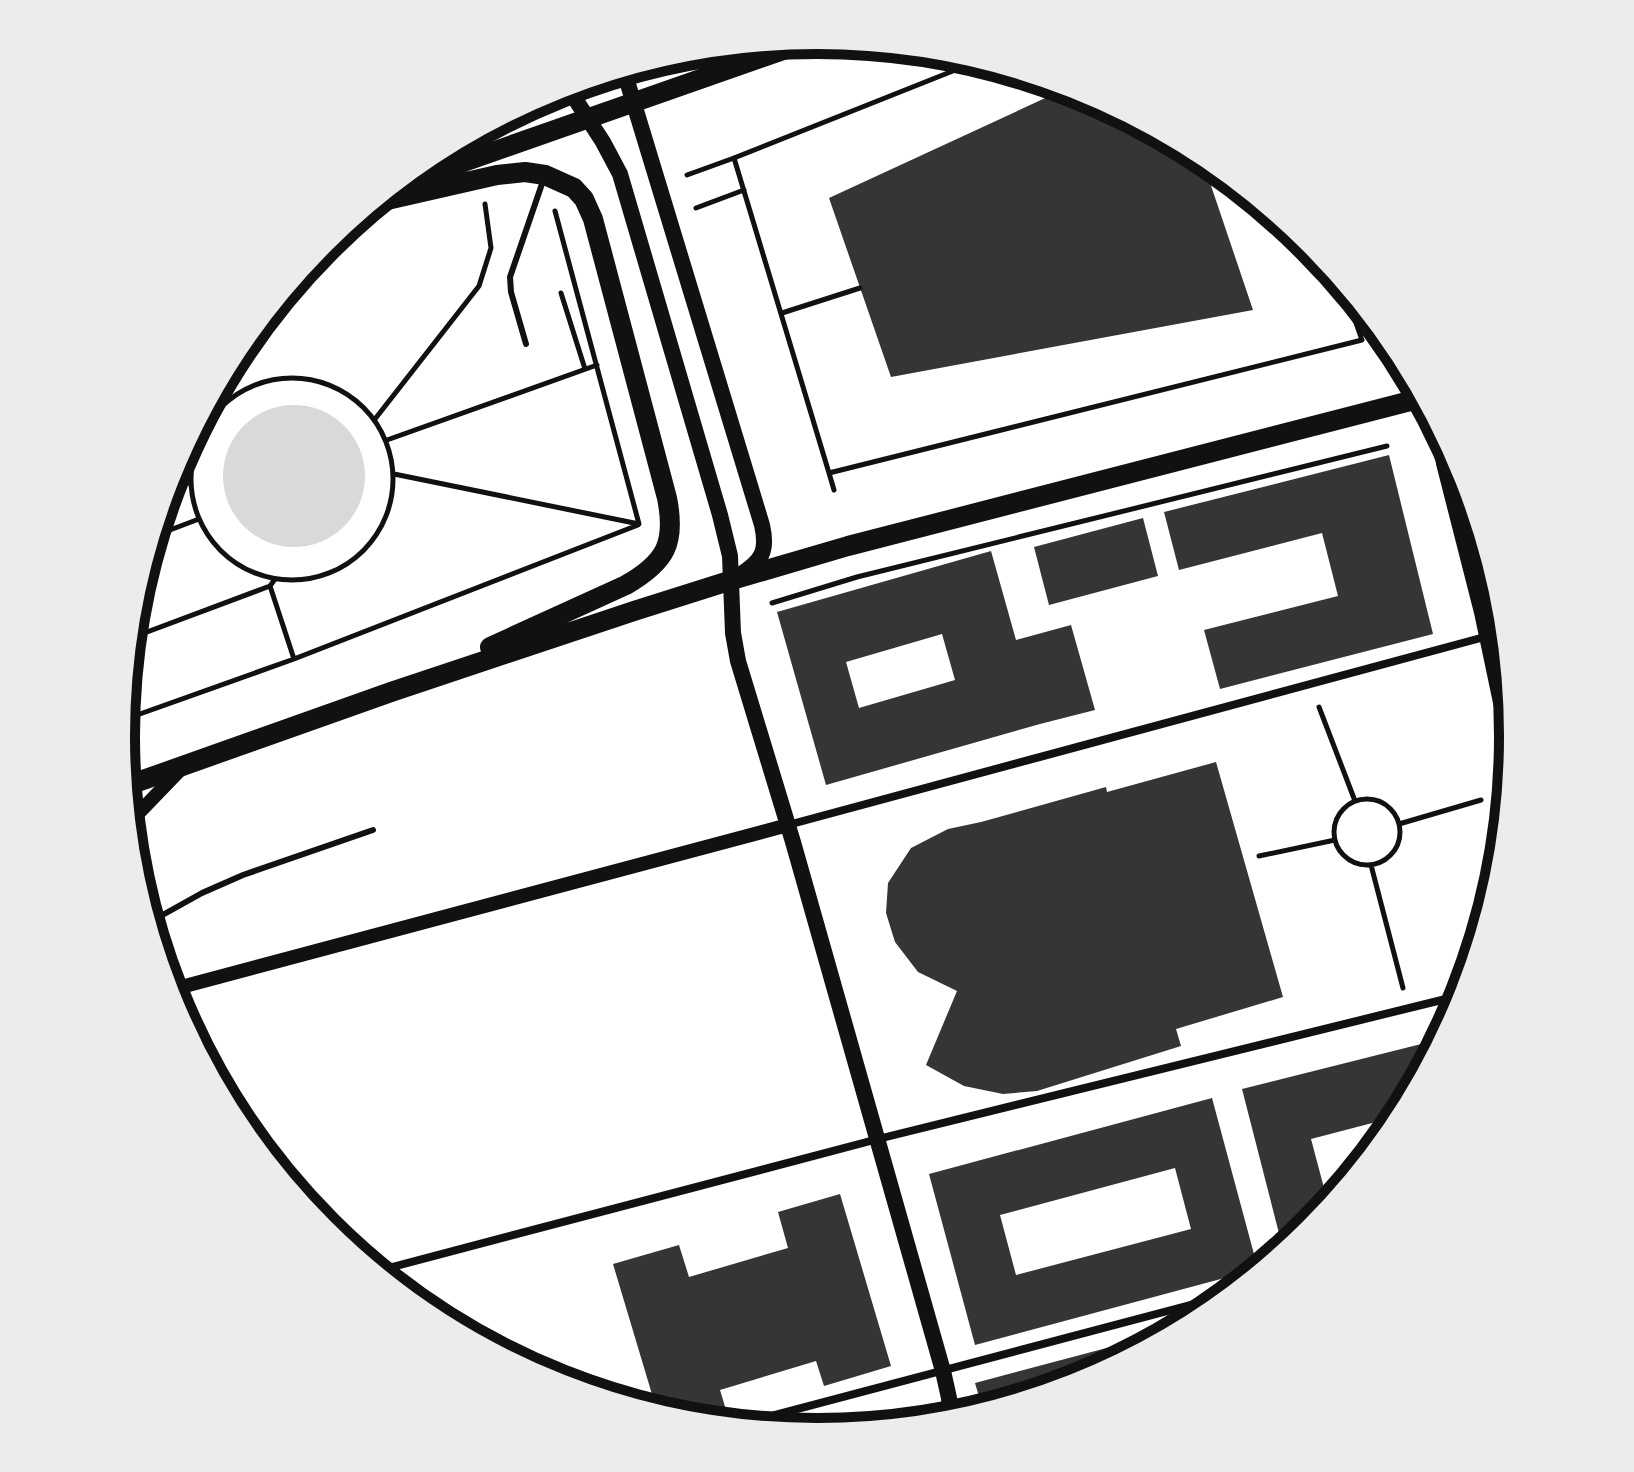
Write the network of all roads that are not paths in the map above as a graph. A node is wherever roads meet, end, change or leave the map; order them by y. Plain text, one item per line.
1 (766, 56) edge
2 (627, 81) edge
3 (575, 99) edge
4 (634, 101) junction
5 (587, 118) junction
6 (433, 172) edge
7 (545, 175) junction
8 (399, 197) edge
9 (526, 344) dead end
10 (1411, 401) edge
11 (1458, 503) edge
12 (732, 580) junction
13 (1483, 589) edge
14 (1491, 635) edge
15 (391, 692) junction
16 (185, 765) junction
17 (136, 782) edge
18 (140, 812) edge
19 (788, 825) junction
20 (373, 830) dead end
21 (159, 917) edge
22 (183, 987) edge
23 (1446, 999) edge
24 (878, 1139) junction
25 (390, 1268) edge
26 (1195, 1304) edge
27 (943, 1371) junction
28 (949, 1405) edge
29 (769, 1417) edge

1 - 4 main road
2 - 4 main road
3 - 5 main road
4 - 5 main road
4 - 12 main road
5 - 6 main road
5 - 12 main road
7 - 8 main road
7 - 9 lane
7 - 15 main road
10 - 12 main road
11 - 13 main road
12 - 15 main road
12 - 19 main road
14 - 19 street
15 - 16 main road
16 - 17 main road
16 - 18 street
19 - 22 street
19 - 24 main road
20 - 21 lane
23 - 24 street
24 - 25 street
24 - 27 main road
26 - 27 street
27 - 28 main road
27 - 29 street

